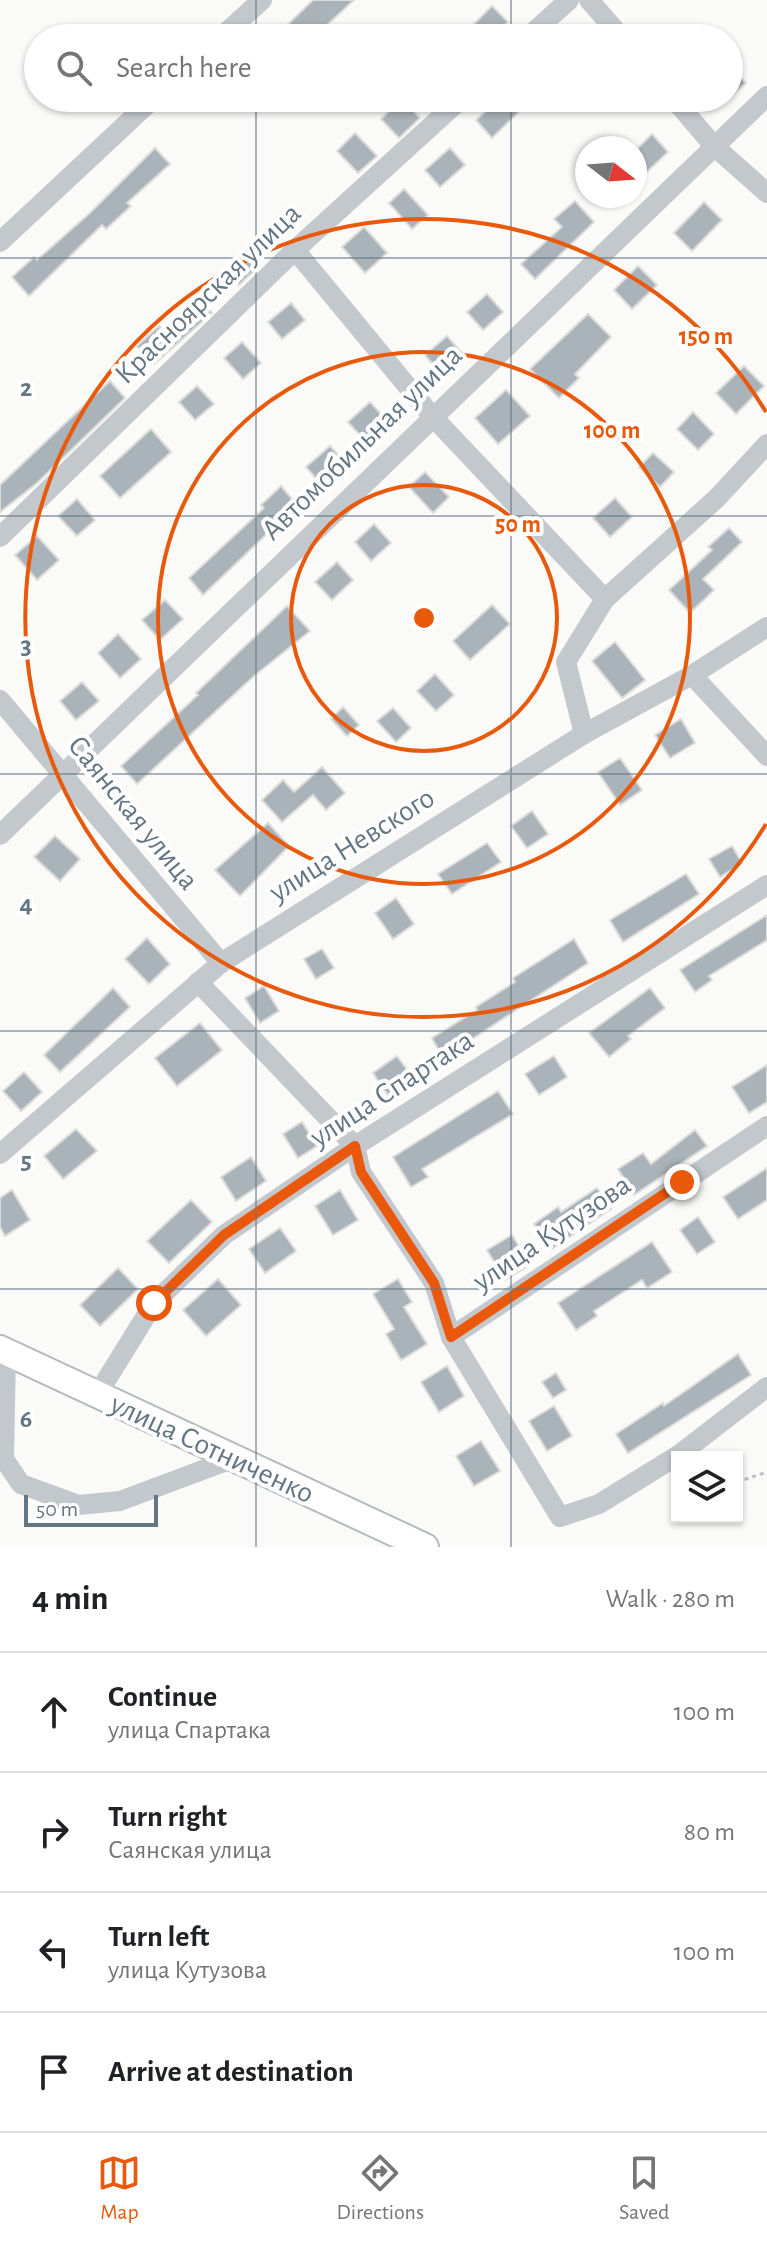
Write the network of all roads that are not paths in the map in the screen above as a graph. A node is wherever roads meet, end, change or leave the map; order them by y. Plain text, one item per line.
1 (262, 0) edge
2 (569, 0) edge
3 (589, 0) edge
4 (235, 24) edge
5 (542, 24) edge
6 (610, 24) edge
7 (767, 96) edge
8 (139, 112) edge
9 (447, 112) edge
10 (685, 112) edge
11 (714, 146) junction
12 (767, 193) edge
13 (0, 242) edge
14 (295, 250) junction
15 (432, 416) junction
16 (767, 444) edge
17 (0, 537) edge
18 (605, 599) junction
19 (767, 627) edge
20 (692, 675) junction
21 (0, 700) edge
22 (584, 734) junction
23 (767, 756) edge
24 (63, 774) junction
25 (0, 835) edge
26 (767, 885) edge
27 (221, 963) junction
28 (198, 982) junction
29 (767, 1126) edge
30 (355, 1146) junction
31 (0, 1154) edge
32 (451, 1337) junction
33 (3, 1351) edge
34 (767, 1387) edge
35 (97, 1395) junction
36 (232, 1459) junction
37 (425, 1547) edge

1 - 4 street
2 - 5 street
3 - 6 street
7 - 11 street, Автомобильная улица
8 - 13 street
9 - 14 street, Красноярская улица
10 - 11 street
11 - 12 street
11 - 15 street, Автомобильная улица
14 - 15 street
14 - 17 street, Красноярская улица
15 - 18 street
15 - 24 street, Автомобильная улица
16 - 18 street
18 - 22 street
19 - 20 street, улица Невского
20 - 22 street, улица Невского
20 - 23 street
21 - 24 street, Саянская улица
22 - 27 street, улица Невского
24 - 25 street, Автомобильная улица
24 - 27 street, Саянская улица
26 - 30 street, улица Спартака
27 - 28 street, улица Невского
28 - 30 street
28 - 31 street, улица Невского
29 - 32 street, улица Кутузова
30 - 32 street
30 - 35 street, улица Спартака
32 - 34 street
33 - 35 main road, улица Сотниченко
33 - 36 street
35 - 36 main road, улица Сотниченко
36 - 37 main road, улица Сотниченко

